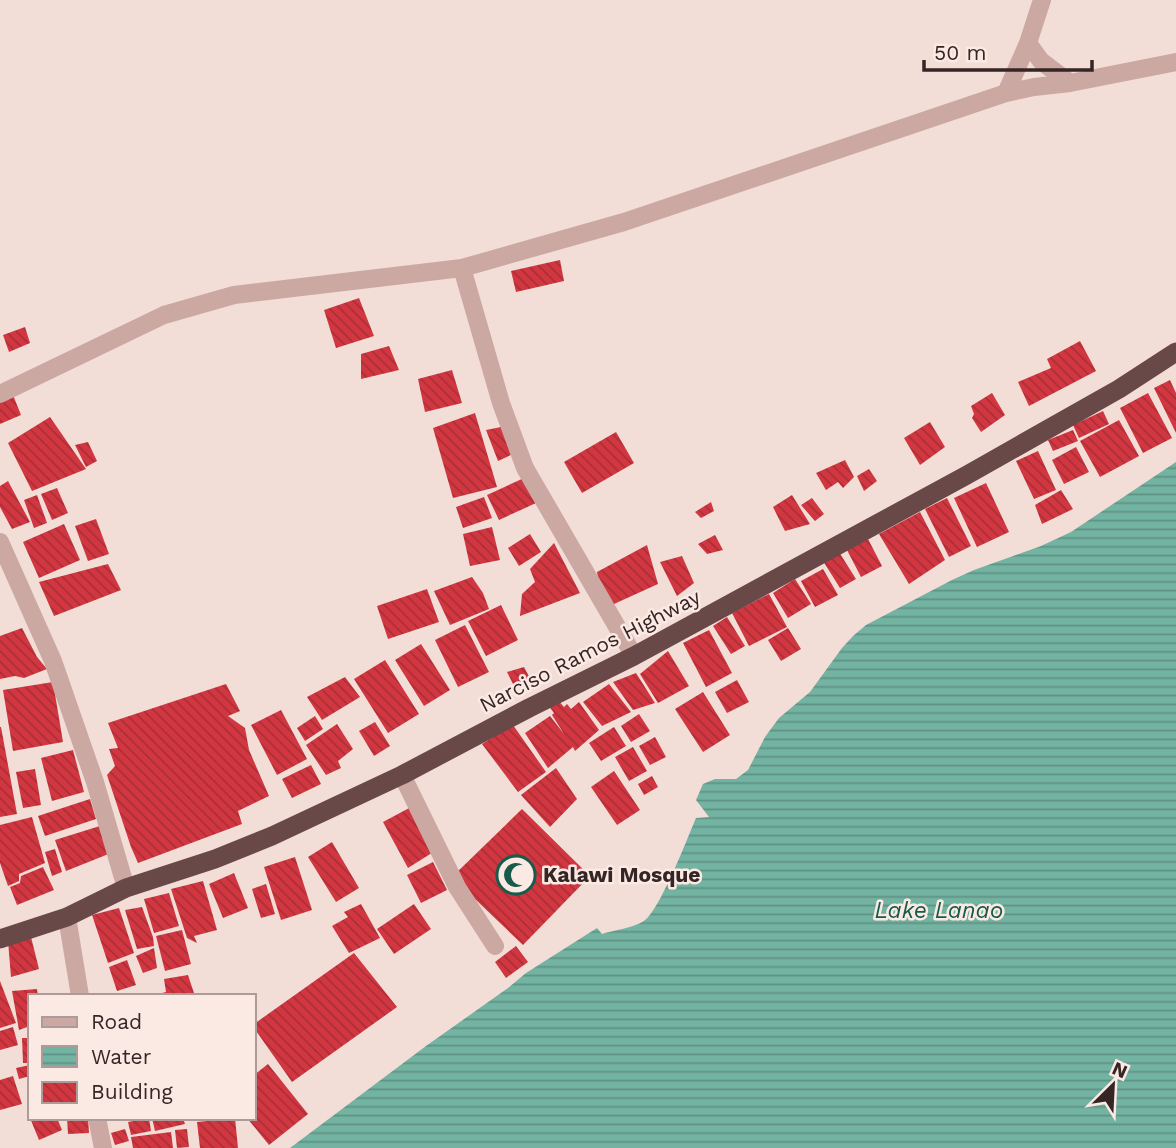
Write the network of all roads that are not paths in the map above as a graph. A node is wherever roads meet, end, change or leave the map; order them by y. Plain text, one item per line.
1 (1042, 0) edge
2 (1028, 43) junction
3 (1176, 62) edge
4 (1070, 83) junction
5 (1006, 93) junction
6 (462, 268) junction
7 (1176, 352) edge
8 (0, 394) edge
9 (0, 542) edge
10 (634, 656) junction
11 (402, 775) junction
12 (126, 888) junction
13 (67, 917) junction
14 (0, 939) edge
15 (495, 946) dead end
16 (80, 994) edge
17 (97, 1120) edge
18 (103, 1148) edge

1 - 2 street
2 - 4 street
2 - 5 street
3 - 4 street
4 - 5 street
5 - 6 street
6 - 8 street
6 - 10 street
7 - 10 highway, Narciso Ramos Highway
9 - 12 street
10 - 11 highway, Narciso Ramos Highway
11 - 12 highway, Narciso Ramos Highway
11 - 15 street
12 - 13 highway, Narciso Ramos Highway
13 - 14 highway, Narciso Ramos Highway
13 - 16 street
17 - 18 street

